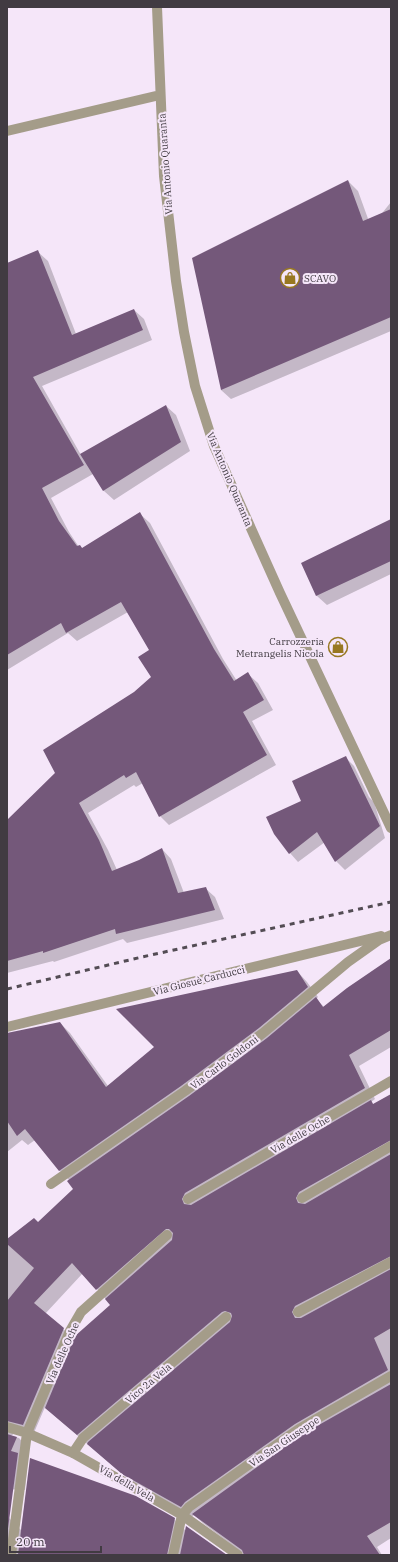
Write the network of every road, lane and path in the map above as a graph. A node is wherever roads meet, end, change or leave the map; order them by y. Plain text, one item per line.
1 (157, 7) edge
2 (160, 95) junction
3 (7, 131) edge
4 (391, 828) edge
5 (391, 934) edge
6 (7, 1027) edge
7 (391, 1081) edge
8 (391, 1146) edge
9 (52, 1184) dead end
10 (302, 1198) dead end
11 (188, 1199) dead end
12 (167, 1235) dead end
13 (391, 1262) edge
14 (298, 1312) dead end
15 (226, 1317) dead end
16 (391, 1376) edge
17 (7, 1427) edge
18 (27, 1433) junction
19 (73, 1453) junction
20 (182, 1515) junction
21 (12, 1555) edge
22 (173, 1555) edge
23 (238, 1555) edge

1 - 2 street, Via Antonio Quaranta
2 - 3 street
2 - 4 street, Via Antonio Quaranta
5 - 6 street, Via Giosuè Carducci
5 - 9 street, Via Carlo Goldoni
7 - 11 street, Via delle Oche
8 - 10 street
12 - 18 street, Via delle Oche
13 - 14 street
15 - 19 street, Vico 2a Vela
16 - 20 street, Via San Giuseppe
17 - 18 street, Via della Vela
18 - 19 street, Via della Vela
18 - 21 street, Via delle Oche
19 - 20 street, Via della Vela
20 - 22 street
20 - 23 street, Via della Vela

